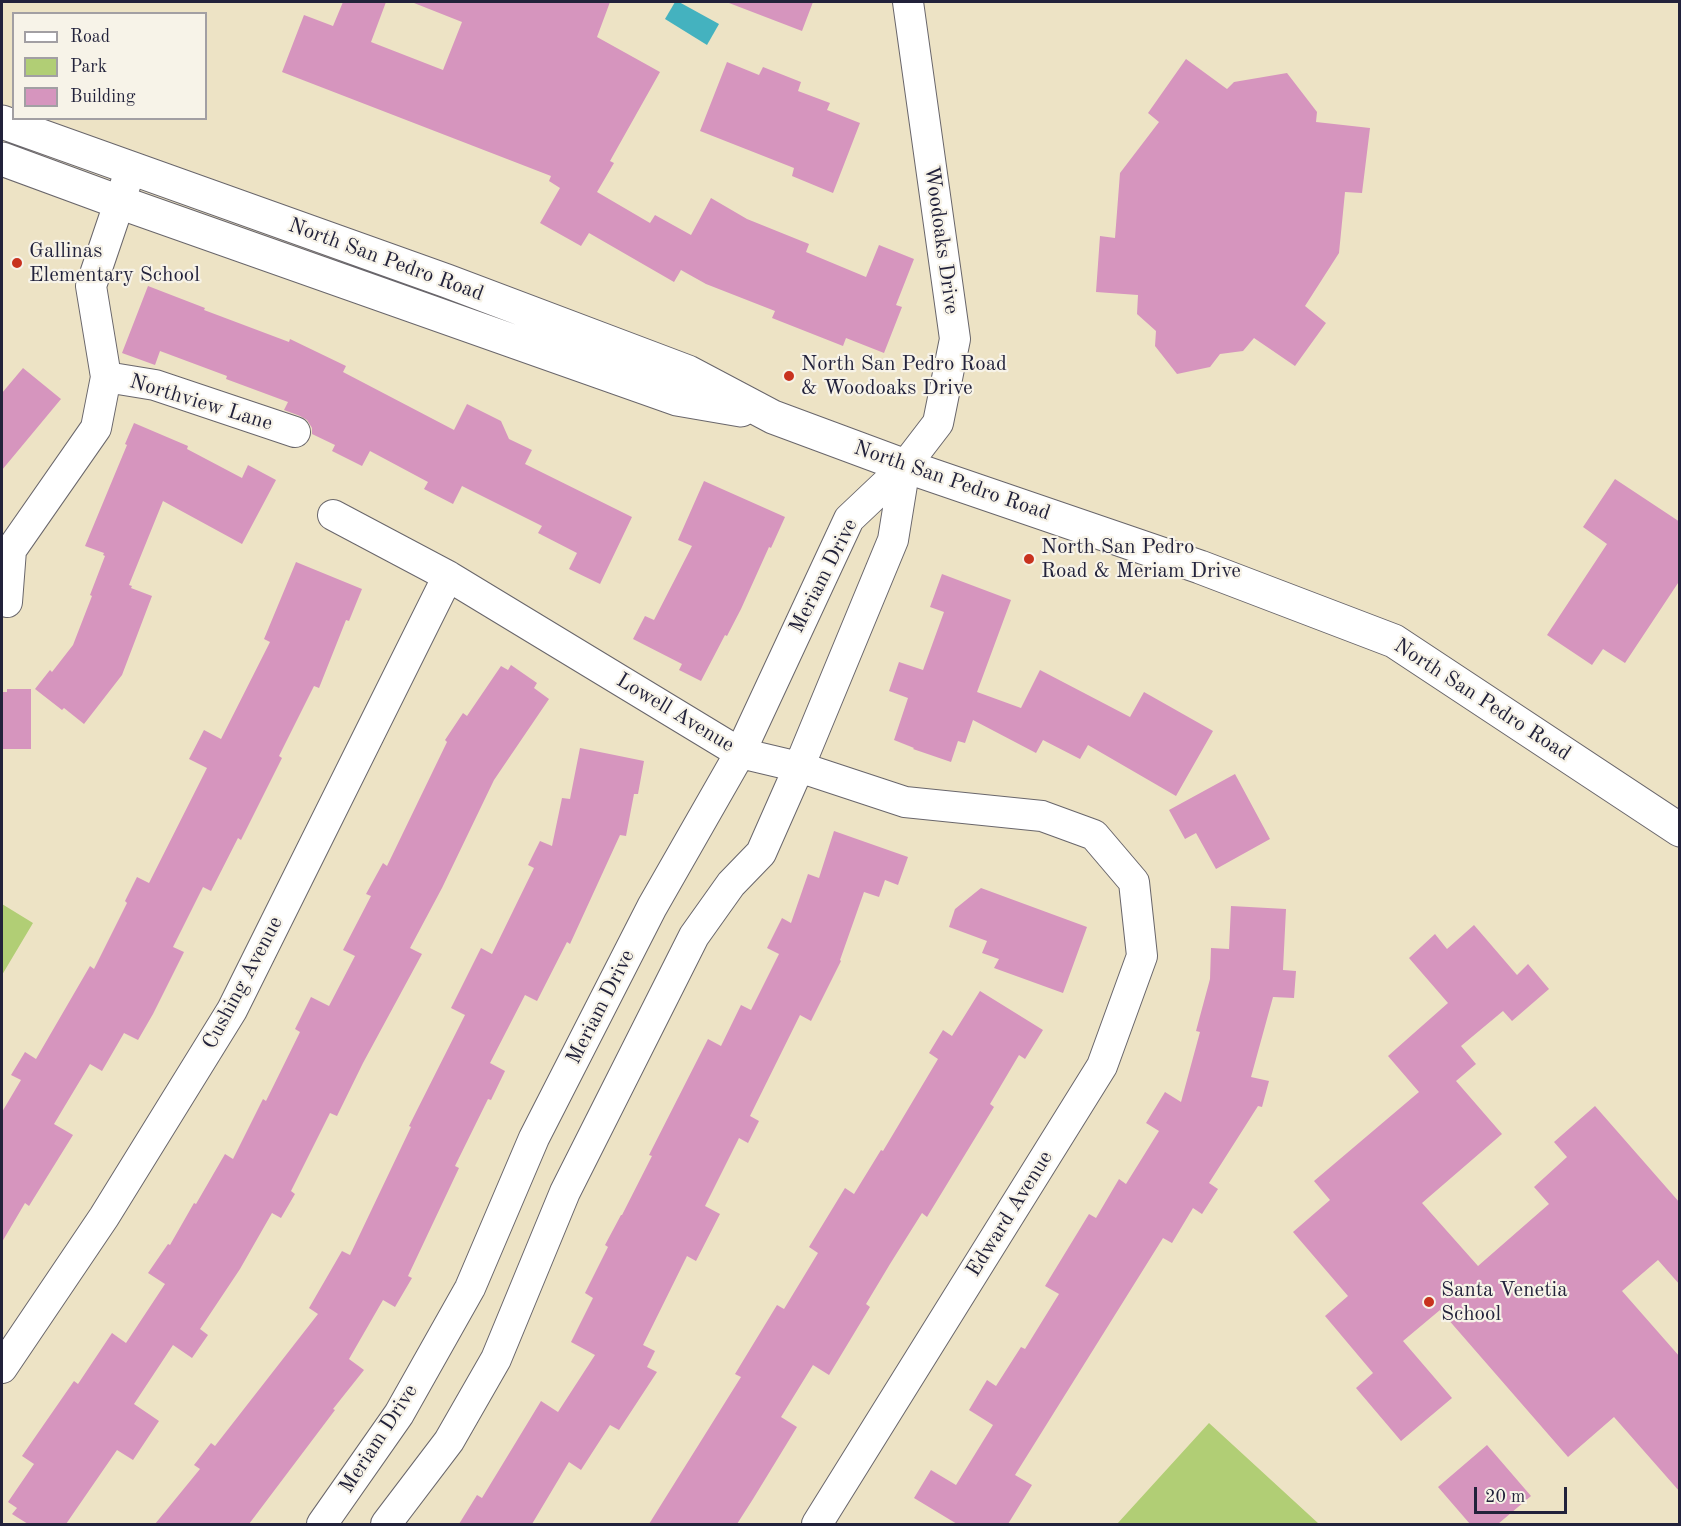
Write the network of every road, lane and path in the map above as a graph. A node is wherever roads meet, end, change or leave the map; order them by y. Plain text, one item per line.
1 (908, 2) edge
2 (2, 122) edge
3 (2, 159) edge
4 (131, 168) junction
5 (119, 202) junction
6 (106, 377) junction
7 (763, 413) junction
8 (295, 432) dead end
9 (905, 466) junction
10 (333, 515) dead end
11 (448, 576) junction
12 (7, 602) dead end
13 (740, 753) junction
14 (799, 767) junction
15 (1680, 830) edge
16 (1134, 882) joint
17 (2, 1368) edge
18 (322, 1524) edge
19 (386, 1524) edge
20 (817, 1524) edge

1 - 9 street, Woodoaks Drive
2 - 4 main road, North San Pedro Road
3 - 5 main road, North San Pedro Road
4 - 5 street
4 - 7 main road, North San Pedro Road
5 - 6 street
5 - 7 main road, North San Pedro Road
6 - 8 street, Northview Lane
6 - 12 street
7 - 9 main road, North San Pedro Road
9 - 13 street, Meriam Drive
9 - 14 street
9 - 15 main road, North San Pedro Road
10 - 11 street, Lowell Avenue
11 - 13 street, Lowell Avenue
11 - 17 street, Cushing Avenue
13 - 14 street, Lowell Avenue
13 - 18 street, Meriam Drive
14 - 16 street, Lowell Avenue
14 - 19 street
16 - 20 street, Edward Avenue

